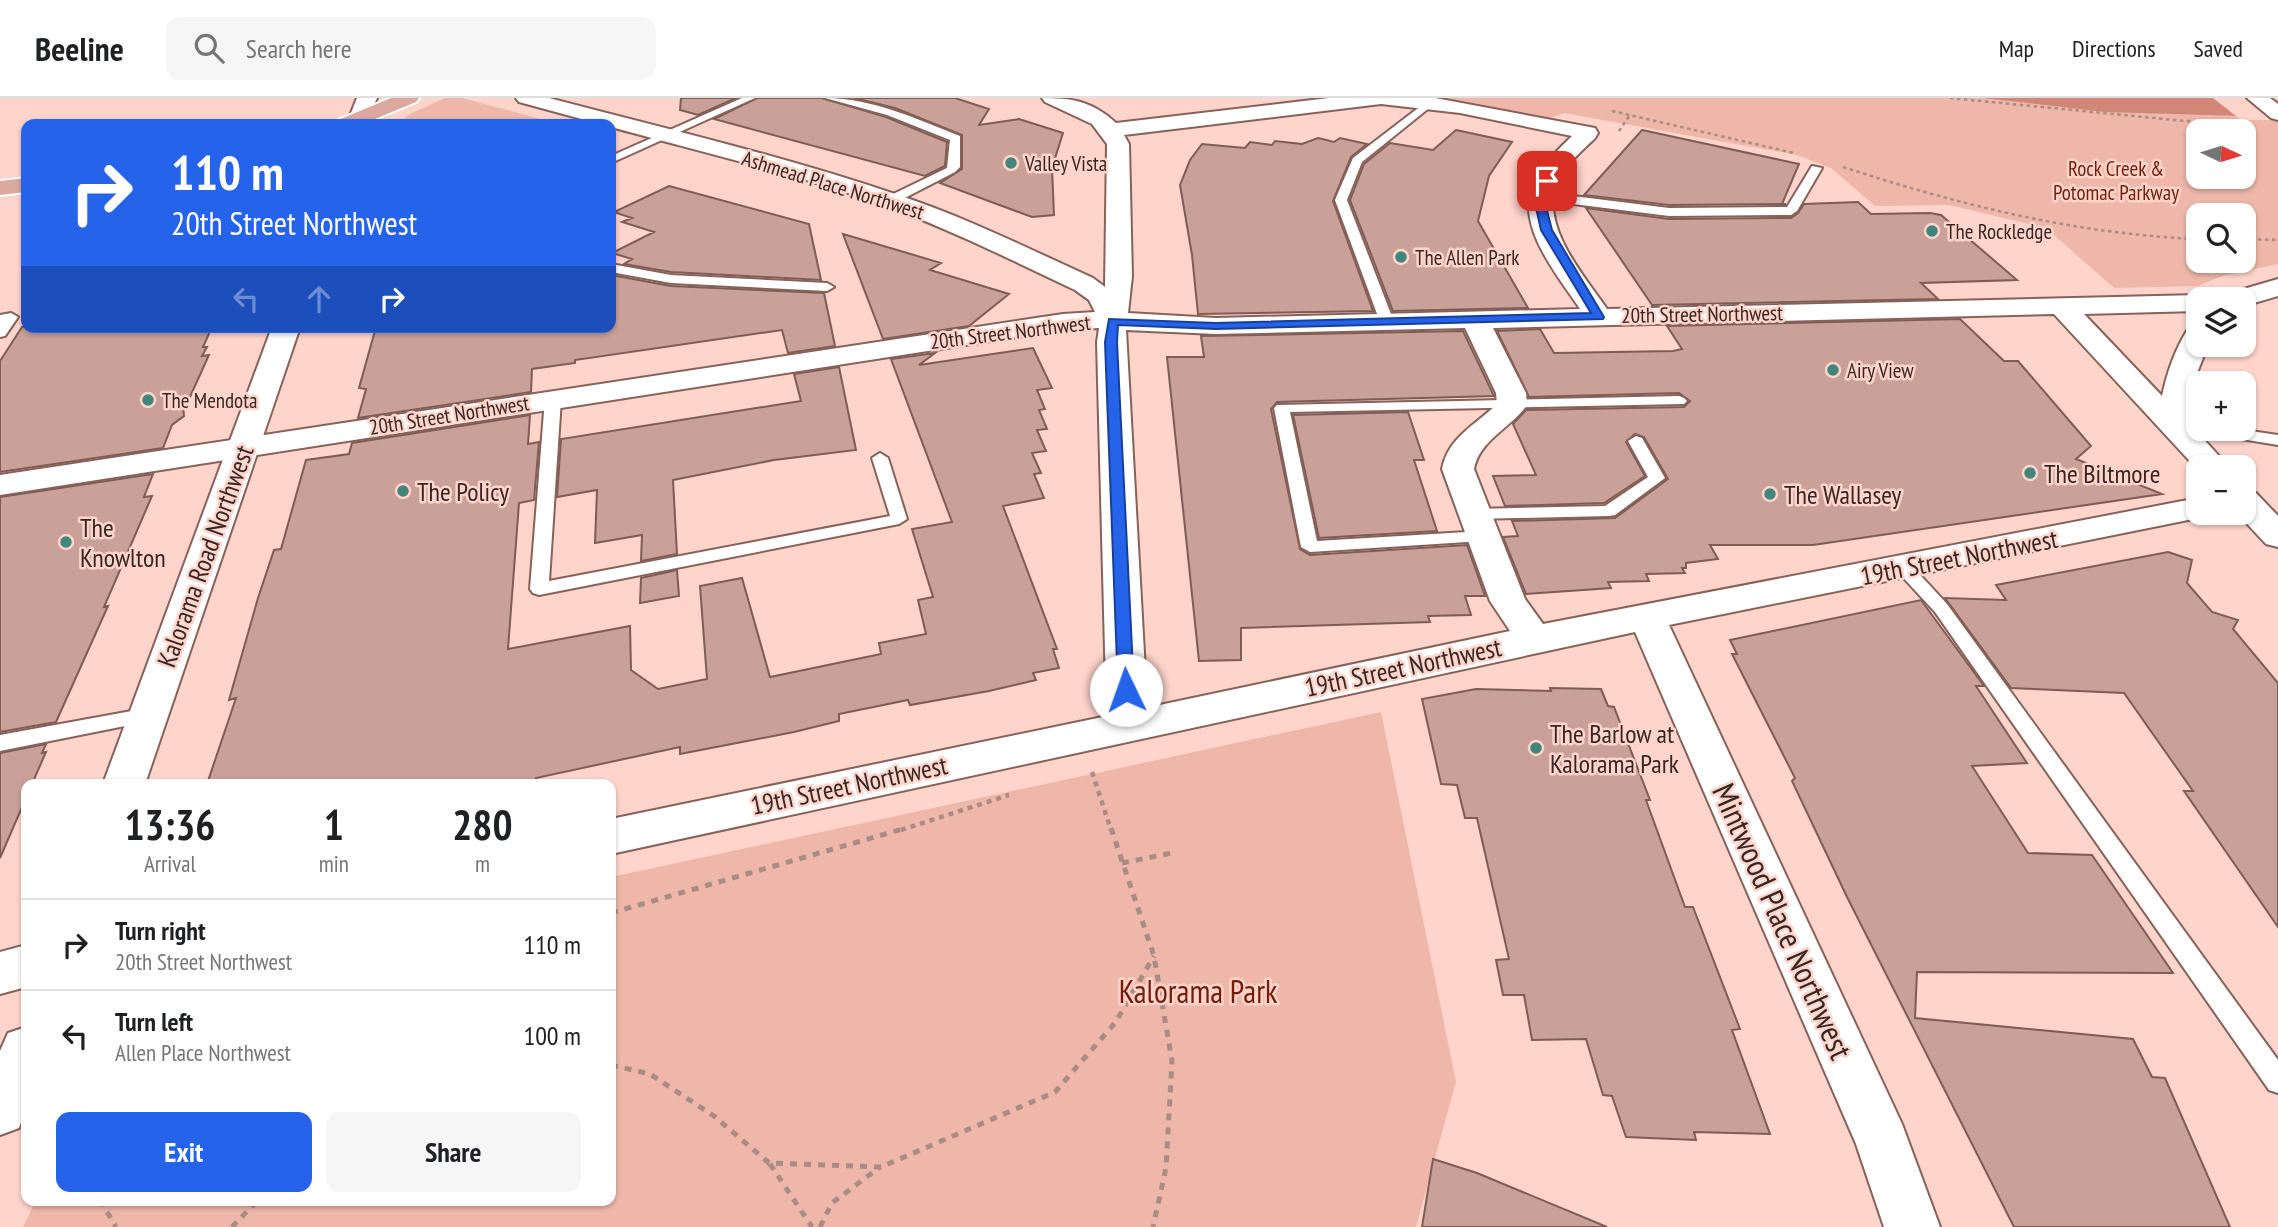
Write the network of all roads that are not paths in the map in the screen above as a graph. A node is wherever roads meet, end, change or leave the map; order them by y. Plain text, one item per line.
1 (367, 98) edge
2 (408, 98) edge
3 (526, 98) edge
4 (750, 98) edge
5 (830, 98) edge
6 (1052, 98) edge
7 (2257, 98) edge
8 (1430, 102) junction
9 (2278, 114) edge
10 (356, 119) edge
11 (361, 119) edge
12 (604, 119) edge
13 (616, 122) edge
14 (1110, 130) junction
15 (667, 136) junction
16 (616, 158) edge
17 (1816, 168) dead end
18 (21, 186) edge
19 (0, 188) edge
20 (1541, 196) junction
21 (891, 200) junction
22 (616, 269) edge
23 (827, 287) dead end
24 (2278, 287) edge
25 (2256, 294) edge
26 (2186, 303) edge
27 (2061, 306) junction
28 (1599, 317) junction
29 (0, 319) edge
30 (1475, 320) junction
31 (1113, 321) junction
32 (1387, 322) junction
33 (0, 333) edge
34 (284, 333) edge
35 (2189, 357) edge
36 (552, 399) junction
37 (1679, 401) dead end
38 (1512, 405) junction
39 (2185, 425) edge
40 (2256, 436) edge
41 (2278, 440) edge
42 (1636, 441) dead end
43 (243, 448) junction
44 (2205, 455) edge
45 (880, 458) dead end
46 (0, 485) edge
47 (2186, 510) edge
48 (2256, 513) edge
49 (1478, 525) junction
50 (2278, 536) edge
51 (1904, 568) junction
52 (1648, 619) junction
53 (1534, 639) junction
54 (148, 715) junction
55 (1134, 723) junction
56 (0, 743) edge
57 (126, 779) edge
58 (616, 836) edge
59 (21, 967) edge
60 (0, 973) edge
61 (21, 1062) edge
62 (2278, 1081) edge
63 (0, 1110) edge
64 (1912, 1227) edge

1 - 10 street
2 - 11 main road
3 - 12 street, Ashmead Place Northwest
4 - 15 lane
5 - 21 lane
6 - 14 street
7 - 9 street
8 - 14 street
8 - 20 street
8 - 32 lane
13 - 15 street, Ashmead Place Northwest
14 - 31 street
15 - 16 lane
15 - 21 street, Ashmead Place Northwest
17 - 20 lane
18 - 19 main road
20 - 28 street
21 - 31 street, Ashmead Place Northwest
22 - 23 lane
24 - 25 street
26 - 27 street, 20th Street Northwest
27 - 28 street, 20th Street Northwest
27 - 39 street
28 - 30 street, 20th Street Northwest
29 - 33 lane
30 - 32 street, 20th Street Northwest
30 - 38 street
31 - 32 street, 20th Street Northwest
31 - 36 street, 20th Street Northwest
31 - 55 street
34 - 43 street, Kalorama Road Northwest
35 - 39 street
36 - 43 street, 20th Street Northwest
36 - 45 lane
37 - 38 lane
38 - 49 street
38 - 49 lane
39 - 44 street
40 - 41 lane
42 - 49 lane
43 - 46 street, 20th Street Northwest
43 - 54 street, Kalorama Road Northwest
47 - 51 street, 19th Street Northwest
48 - 50 street
49 - 53 street
51 - 52 street, 19th Street Northwest
51 - 62 lane
52 - 53 street, 19th Street Northwest
52 - 64 street, Mintwood Place Northwest
53 - 55 street, 19th Street Northwest
54 - 56 lane
54 - 57 street, Kalorama Road Northwest
55 - 58 street, 19th Street Northwest
59 - 60 street
61 - 63 street

